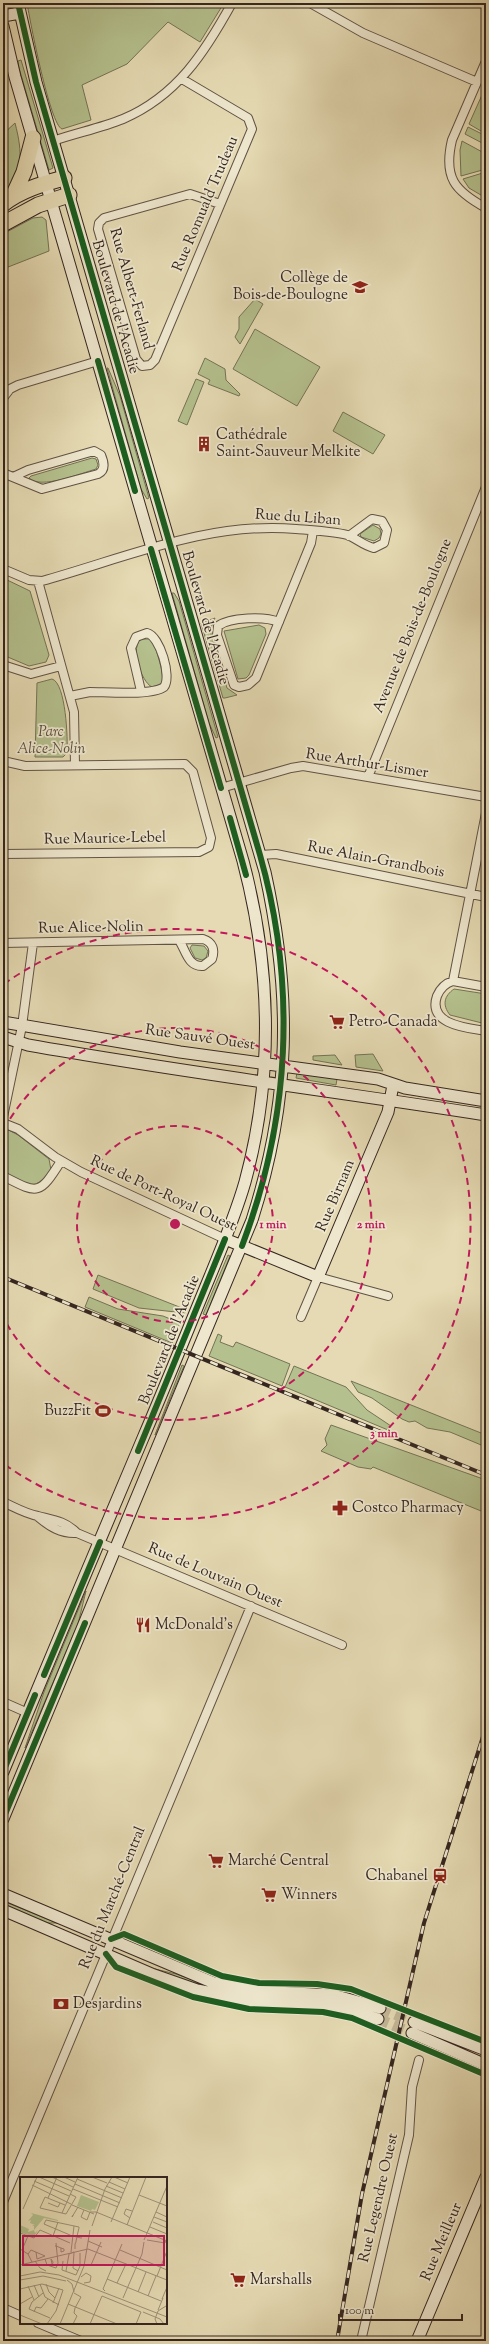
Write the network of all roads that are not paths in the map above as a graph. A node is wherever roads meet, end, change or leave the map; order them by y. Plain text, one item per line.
1 (232, 3) edge
2 (310, 3) edge
3 (19, 8) edge
4 (3, 16) edge
5 (3, 26) edge
6 (486, 61) edge
7 (182, 79) junction
8 (477, 82) junction
9 (33, 138) junction
10 (53, 141) junction
11 (64, 178) junction
12 (46, 183) junction
13 (69, 195) junction
14 (8, 200) edge
15 (51, 201) junction
16 (220, 204) junction
17 (486, 208) edge
18 (3, 224) edge
19 (98, 361) junction
20 (146, 366) joint
21 (3, 398) edge
22 (3, 473) edge
23 (13, 477) junction
24 (486, 489) edge
25 (313, 531) junction
26 (349, 536) junction
27 (170, 544) junction
28 (151, 549) junction
29 (3, 569) edge
30 (38, 581) junction
31 (279, 622) junction
32 (3, 665) edge
33 (61, 666) junction
34 (141, 691) junction
35 (70, 696) junction
36 (3, 761) edge
37 (75, 765) junction
38 (368, 777) junction
39 (239, 783) junction
40 (221, 788) junction
41 (486, 798) edge
42 (486, 813) edge
43 (3, 854) edge
44 (260, 855) junction
45 (469, 893) junction
46 (486, 897) edge
47 (179, 940) dead end
48 (3, 943) edge
49 (33, 943) junction
50 (453, 981) junction
51 (486, 986) edge
52 (3, 1022) edge
53 (22, 1026) junction
54 (486, 1031) edge
55 (3, 1037) edge
56 (19, 1042) junction
57 (264, 1062) junction
58 (283, 1065) junction
59 (263, 1083) junction
60 (282, 1084) junction
61 (393, 1085) junction
62 (391, 1101) junction
63 (486, 1101) edge
64 (486, 1115) edge
65 (3, 1117) edge
66 (3, 1123) edge
67 (61, 1161) junction
68 (3, 1176) edge
69 (225, 1239) junction
70 (242, 1246) junction
71 (318, 1277) junction
72 (388, 1296) dead end
73 (301, 1317) dead end
74 (3, 1502) edge
75 (100, 1542) junction
76 (116, 1549) junction
77 (251, 1606) junction
78 (342, 1645) dead end
79 (3, 1702) edge
80 (28, 1713) junction
81 (3, 1772) edge
82 (3, 1819) edge
83 (3, 1894) edge
84 (3, 1910) edge
85 (111, 1939) junction
86 (106, 1954) junction
87 (486, 2050) edge
88 (419, 2060) dead end
89 (486, 2065) edge
90 (486, 2177) edge
91 (3, 2202) edge
92 (3, 2308) edge
93 (20, 2316) edge
94 (40, 2324) edge
95 (81, 2341) edge
96 (361, 2341) edge
97 (417, 2341) edge

1 - 7 street
2 - 8 street
3 - 4 main road
3 - 10 main road, Boulevard de l'Acadie
5 - 9 main road, Boulevard de l'Acadie
6 - 8 street
7 - 10 street
7 - 16 street, Rue Romuald Trudeau
8 - 17 street
9 - 12 main road, Boulevard de l'Acadie
9 - 14 highway
10 - 11 main road, Boulevard de l'Acadie
11 - 12 highway
11 - 13 main road, Boulevard de l'Acadie
12 - 14 highway
12 - 15 main road, Boulevard de l'Acadie
13 - 15 highway
13 - 27 main road, Boulevard de l'Acadie
15 - 18 highway
15 - 19 main road, Boulevard de l'Acadie
16 - 20 street, Rue Romuald Trudeau
16 - 20 street, Rue Albert-Ferland
19 - 21 street
19 - 28 main road, Boulevard de l'Acadie
22 - 23 street
23 - 23 street
24 - 38 street, Avenue de Bois-de-Boulogne
25 - 26 street, Rue du Liban
25 - 27 street, Rue du Liban
25 - 31 street
26 - 26 street, Rue du Liban
27 - 28 street, Rue du Liban
27 - 39 main road, Boulevard de l'Acadie
28 - 30 street, Rue du Liban
28 - 40 main road, Boulevard de l'Acadie
29 - 30 street
30 - 33 street
31 - 31 street
32 - 33 street
33 - 35 street
34 - 34 street
34 - 35 street
35 - 37 street
36 - 37 street
37 - 43 street, Rue Maurice-Lebel
38 - 39 street, Rue Arthur-Lismer
38 - 41 street, Rue Arthur-Lismer
39 - 40 street, Rue Arthur-Lismer
39 - 44 main road, Boulevard de l'Acadie
40 - 57 main road, Boulevard de l'Acadie
42 - 45 street
44 - 45 street, Rue Alain-Grandbois
44 - 58 main road, Boulevard de l'Acadie
45 - 46 street, Rue Alain-Grandbois
45 - 50 street
47 - 49 street, Rue Alice-Nolin
48 - 49 street, Rue Alice-Nolin
49 - 53 street
50 - 51 street
50 - 54 street
52 - 53 main road, Rue Sauvé Ouest
53 - 56 street
53 - 57 main road, Rue Sauvé Ouest
55 - 56 main road
56 - 59 main road
56 - 65 street
57 - 58 main road, Rue Sauvé Ouest
57 - 59 main road, Boulevard de l'Acadie
58 - 60 main road, Boulevard de l'Acadie
58 - 61 main road, Rue Sauvé Ouest
59 - 60 main road
59 - 69 main road, Boulevard de l'Acadie
60 - 62 main road
60 - 70 main road, Boulevard de l'Acadie
61 - 62 main road, Rue Birnam
61 - 63 main road, Rue Sauvé Ouest
62 - 64 main road
62 - 71 main road, Rue Birnam
66 - 67 street, Rue de Port-Royal Ouest
67 - 68 street
67 - 69 street, Rue de Port-Royal Ouest
69 - 70 main road, Rue de Port-Royal Ouest
69 - 75 main road, Boulevard de l'Acadie
70 - 71 main road, Rue de Port-Royal Ouest
70 - 76 main road, Boulevard de l'Acadie
71 - 72 street, Rue de Port-Royal Ouest
71 - 73 street, Rue Birnam
74 - 75 street, Rue de Louvain Ouest
75 - 76 street, Rue de Louvain Ouest
75 - 80 main road, Boulevard de l'Acadie
76 - 77 street, Rue de Louvain Ouest
76 - 82 main road, Boulevard de l'Acadie
77 - 78 street, Rue de Louvain Ouest
77 - 85 street, Rue du Marché-Central
79 - 80 street
80 - 81 main road, Boulevard de l'Acadie
83 - 85 main road
84 - 86 main road
85 - 86 street, Rue du Marché-Central
85 - 86 main road
86 - 91 street, Rue du Marché-Central
87 - 89 main road
88 - 96 street, Rue Legendre Ouest
90 - 97 main road, Rue Meilleur
92 - 93 street
94 - 95 street

